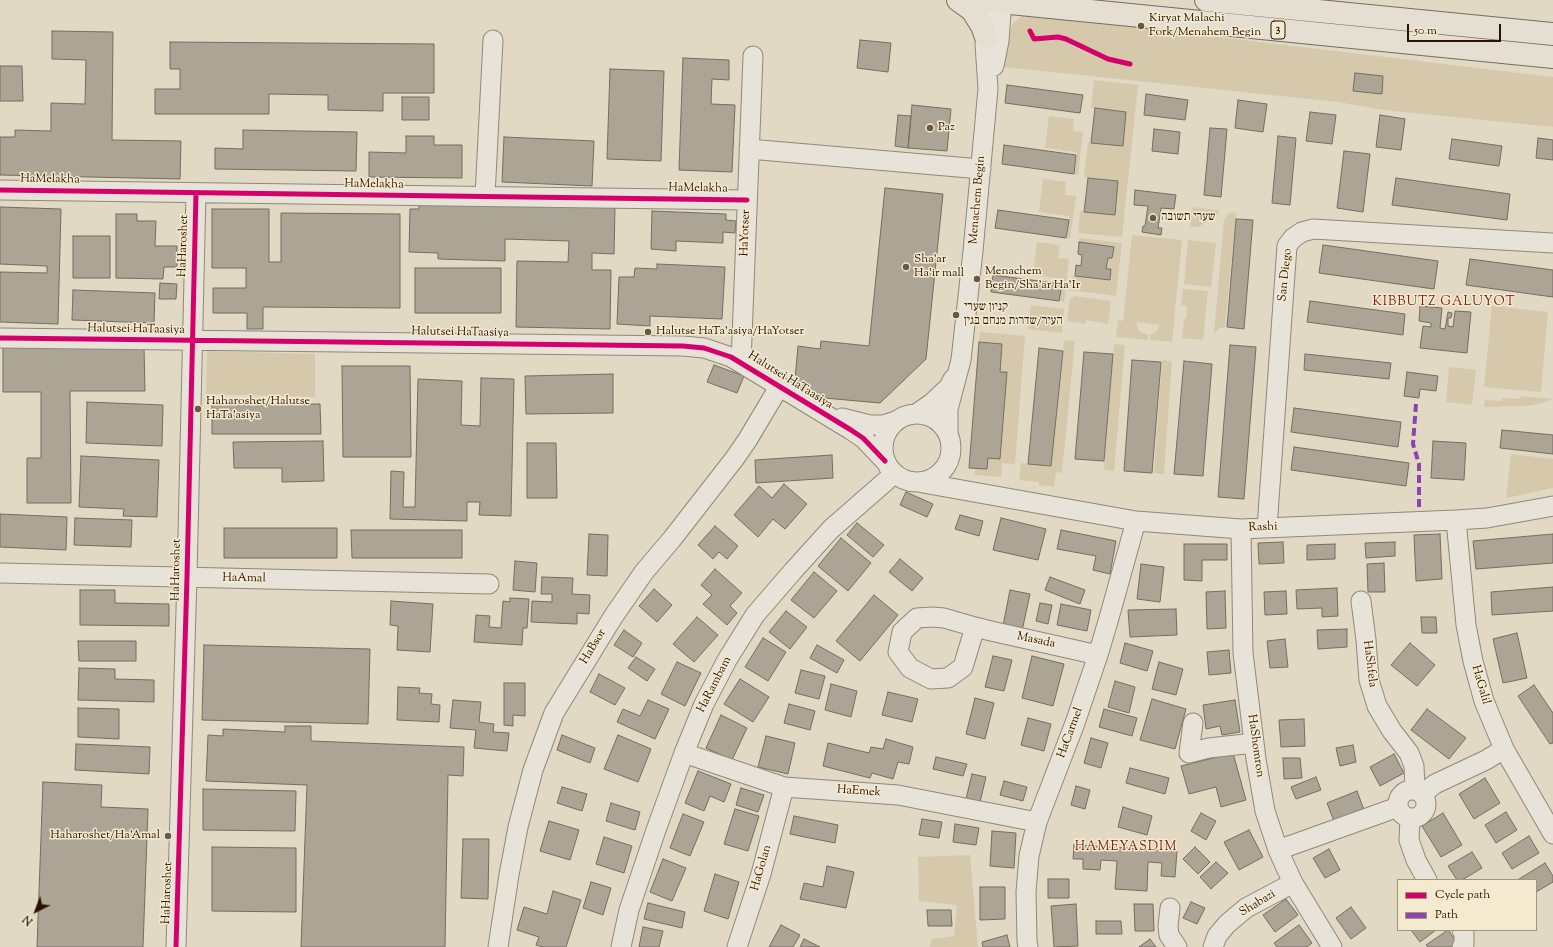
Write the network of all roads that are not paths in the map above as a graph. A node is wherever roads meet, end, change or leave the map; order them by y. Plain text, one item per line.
1 (958, 0) edge
2 (1206, 0) edge
3 (993, 1) edge
4 (1553, 34) edge
5 (986, 37) junction
6 (493, 40) dead end
7 (753, 56) dead end
8 (1553, 57) edge
9 (988, 89) junction
10 (749, 149) junction
11 (981, 169) junction
12 (0, 190) edge
13 (196, 193) junction
14 (486, 196) junction
15 (747, 200) junction
16 (1553, 243) edge
17 (0, 338) edge
18 (192, 340) junction
19 (961, 360) junction
20 (741, 363) junction
21 (779, 387) junction
22 (820, 412) junction
23 (916, 414) junction
24 (896, 421) junction
25 (948, 433) junction
26 (952, 453) junction
27 (890, 468) junction
28 (923, 483) junction
29 (974, 492) junction
30 (1553, 506) edge
31 (1456, 520) junction
32 (1136, 521) junction
33 (1267, 528) junction
34 (1241, 529) junction
35 (0, 573) edge
36 (187, 578) junction
37 (489, 584) dead end
38 (1361, 601) dead end
39 (975, 627) dead end
40 (1098, 654) junction
41 (1193, 723) dead end
42 (1254, 743) junction
43 (1504, 749) junction
44 (684, 753) junction
45 (1413, 763) junction
46 (1442, 781) junction
47 (784, 787) junction
48 (1419, 792) junction
49 (1404, 813) junction
50 (1037, 822) junction
51 (1553, 834) edge
52 (1278, 850) junction
53 (1426, 879) edge
54 (1293, 884) junction
55 (1170, 908) dead end
56 (1463, 931) edge
57 (176, 947) edge
58 (498, 947) edge
59 (620, 947) edge
60 (737, 947) edge
61 (1028, 947) edge
62 (1177, 947) edge
63 (1213, 947) edge
64 (1332, 947) edge
65 (1462, 947) edge

1 - 5 highway
2 - 4 highway, 3
3 - 5 street, Menachem Begin
3 - 8 highway, 3
3 - 9 street, Menachem Begin
5 - 9 street, Menachem Begin
6 - 14 street
7 - 10 street, HaYotser
9 - 11 street, Menachem Begin
10 - 11 street
10 - 15 street, HaYotser
11 - 19 street, Menachem Begin
12 - 13 street, HaMelakha
13 - 14 street, HaMelakha
13 - 18 street, HaHaroshet
14 - 15 street, HaMelakha
15 - 20 street, HaYotser
16 - 33 street, San Diego
17 - 18 street, Halutsei HaTaasiya
18 - 20 street, Halutsei HaTaasiya
18 - 36 street, HaHaroshet
19 - 23 street, Menachem Begin
19 - 25 street, Menachem Begin
20 - 21 street, Halutsei HaTaasiya
21 - 22 street, Halutsei HaTaasiya
21 - 58 street, HaBsor
22 - 24 street, Halutsei HaTaasiya
22 - 27 street, Halutsei HaTaasiya
23 - 24 street
23 - 25 street
24 - 27 street
25 - 26 street
26 - 28 street
26 - 29 street, Rashi
27 - 28 street
27 - 44 street, HaRambam
28 - 29 street, Rashi
29 - 32 street, Rashi
30 - 31 street, Rashi
31 - 33 street, Rashi
31 - 43 street, HaGalil
32 - 34 street, Rashi
32 - 40 street, HaCarmel
33 - 34 street, Rashi
34 - 42 street, HaShomron
35 - 36 street, HaAmal
36 - 37 street, HaAmal
36 - 57 street, HaHaroshet
38 - 45 street, HaShfela
39 - 40 street, Masada
40 - 50 street, HaCarmel
41 - 42 street
42 - 52 street, HaShomron
43 - 46 street
43 - 51 street, HaGalil
44 - 47 street, HaEmek
44 - 59 street, HaRambam
45 - 46 street, HaShfela
45 - 48 street, HaShfela
46 - 48 street
47 - 50 street, HaEmek
47 - 60 street, HaGolan
48 - 49 street
48 - 49 street
49 - 52 street
49 - 53 street
50 - 61 street, HaCarmel
52 - 54 street, HaShomron
54 - 63 street, Shabazi
54 - 64 street, HaShomron
55 - 62 street
56 - 65 street

